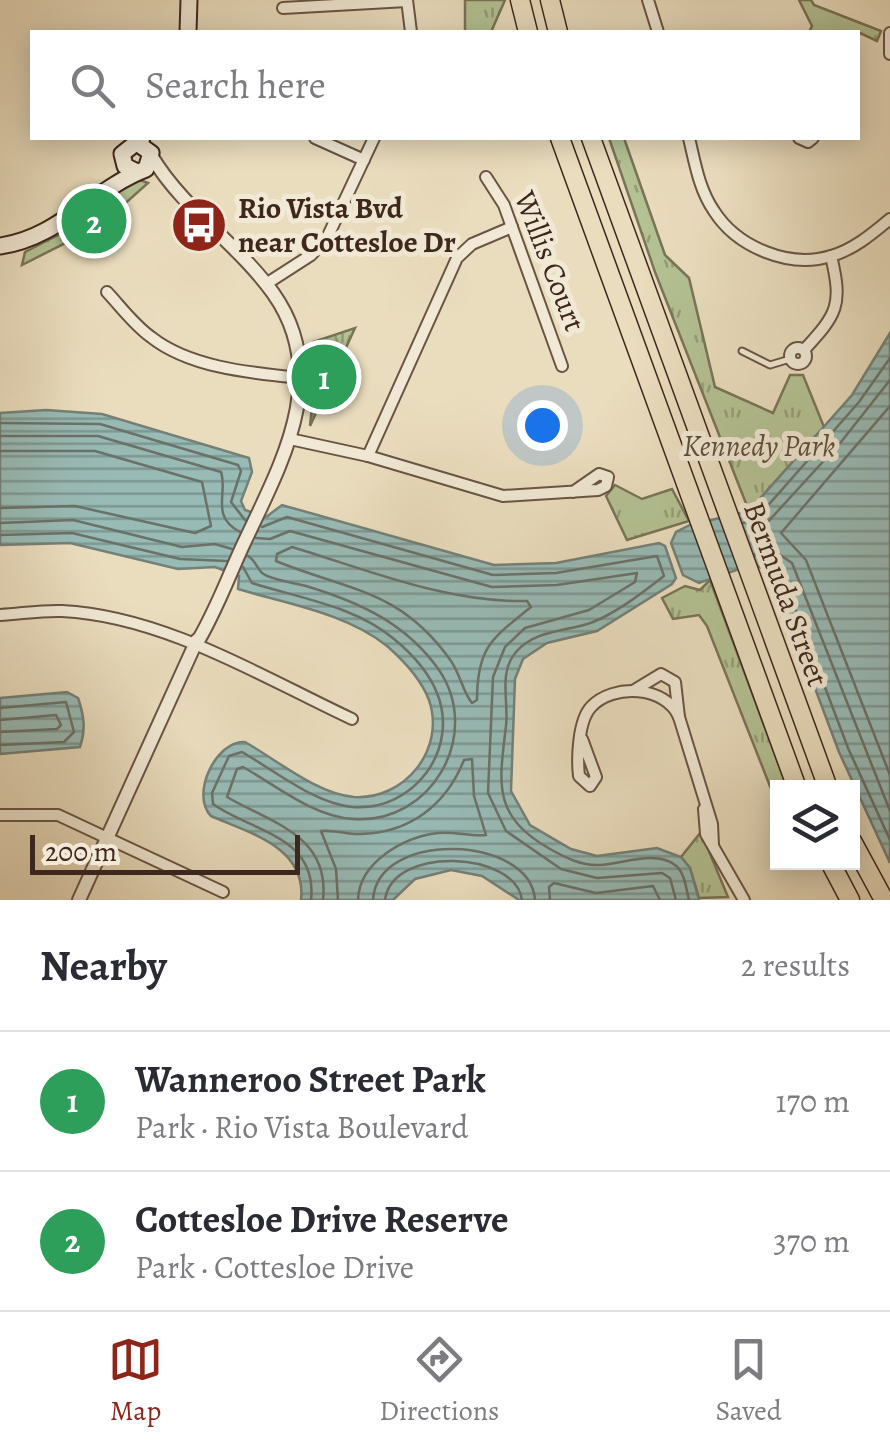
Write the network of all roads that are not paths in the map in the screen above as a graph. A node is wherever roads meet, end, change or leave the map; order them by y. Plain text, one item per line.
1 (189, 0) edge
2 (407, 0) edge
3 (520, 0) edge
4 (550, 0) edge
5 (648, 0) edge
6 (283, 8) dead end
7 (188, 30) edge
8 (411, 30) edge
9 (528, 30) edge
10 (558, 30) edge
11 (657, 30) edge
12 (890, 33) edge
13 (890, 54) edge
14 (319, 140) edge
15 (373, 140) edge
16 (561, 140) edge
17 (591, 140) edge
18 (690, 140) edge
19 (148, 146) edge
20 (364, 160) junction
21 (122, 162) junction
22 (139, 172) junction
23 (486, 177) dead end
24 (170, 185) junction
25 (98, 198) junction
26 (890, 219) edge
27 (512, 227) junction
28 (0, 246) edge
29 (830, 256) junction
30 (266, 284) junction
31 (107, 292) dead end
32 (742, 351) dead end
33 (790, 359) joint
34 (562, 366) dead end
35 (300, 378) junction
36 (290, 438) junction
37 (368, 456) junction
38 (572, 492) dead end
39 (0, 616) edge
40 (195, 646) junction
41 (658, 675) junction
42 (632, 692) junction
43 (655, 694) junction
44 (679, 718) junction
45 (352, 719) dead end
46 (582, 739) dead end
47 (794, 780) edge
48 (825, 780) edge
49 (0, 816) edge
50 (108, 837) junction
51 (860, 856) edge
52 (834, 870) edge
53 (223, 892) dead end
54 (79, 900) edge
55 (744, 900) edge
56 (850, 900) edge
57 (884, 900) edge

1 - 7 main road
2 - 6 street
2 - 8 street
3 - 9 main road
4 - 10 main road
5 - 11 street
12 - 13 street
14 - 20 street
15 - 20 street
16 - 47 main road, Bermuda Street
17 - 48 main road, Bermuda Street
18 - 29 street
19 - 21 main road
19 - 22 main road
19 - 24 street
20 - 30 street
21 - 22 main road
21 - 25 main road
22 - 24 street
22 - 25 main road
23 - 27 street, Willis Court
24 - 30 street
25 - 28 main road
26 - 29 street
27 - 34 street, Willis Court
27 - 37 street
29 - 33 street
30 - 35 street
31 - 35 street
32 - 33 lane
35 - 36 street
36 - 37 street
36 - 40 street
37 - 38 street
39 - 40 street
40 - 45 street
40 - 50 street
41 - 42 street
41 - 43 street
41 - 44 street
42 - 43 street
42 - 46 street
43 - 44 street
44 - 55 street
49 - 50 street
50 - 53 street
50 - 54 street
51 - 57 main road
52 - 56 main road

